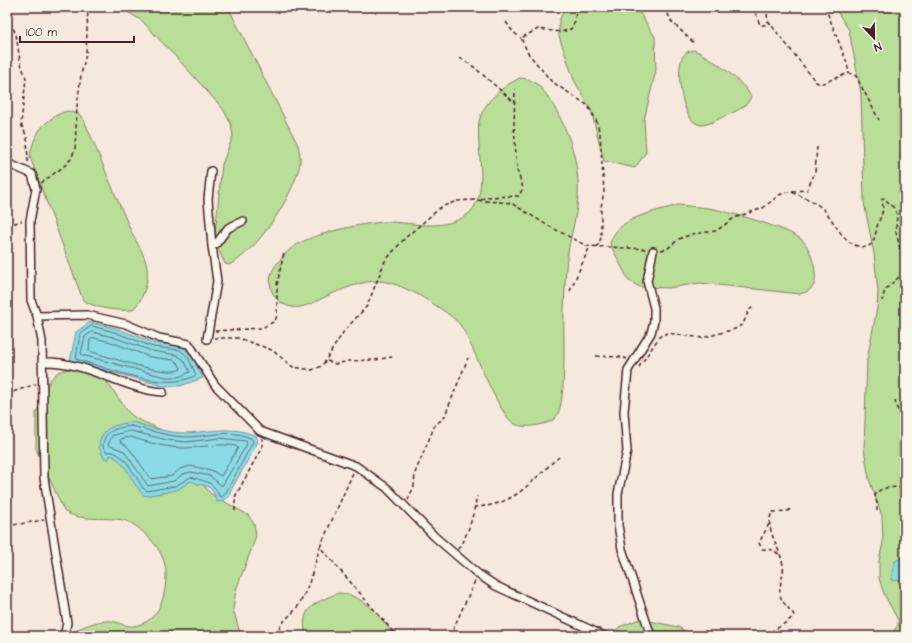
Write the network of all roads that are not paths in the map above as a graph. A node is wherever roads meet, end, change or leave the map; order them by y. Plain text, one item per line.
1 (7, 163) edge
2 (211, 171) dead end
3 (243, 221) dead end
4 (212, 246) junction
5 (654, 251) road end
6 (37, 316) junction
7 (207, 336) road end
8 (42, 362) junction
9 (163, 392) dead end
10 (64, 636) edge
11 (604, 636) edge
12 (651, 636) edge
13 (681, 636) edge

1 - 6 street
2 - 4 street
3 - 4 street
4 - 7 street
5 - 12 street
6 - 8 street
6 - 11 street
8 - 9 street
8 - 10 street
12 - 13 street

